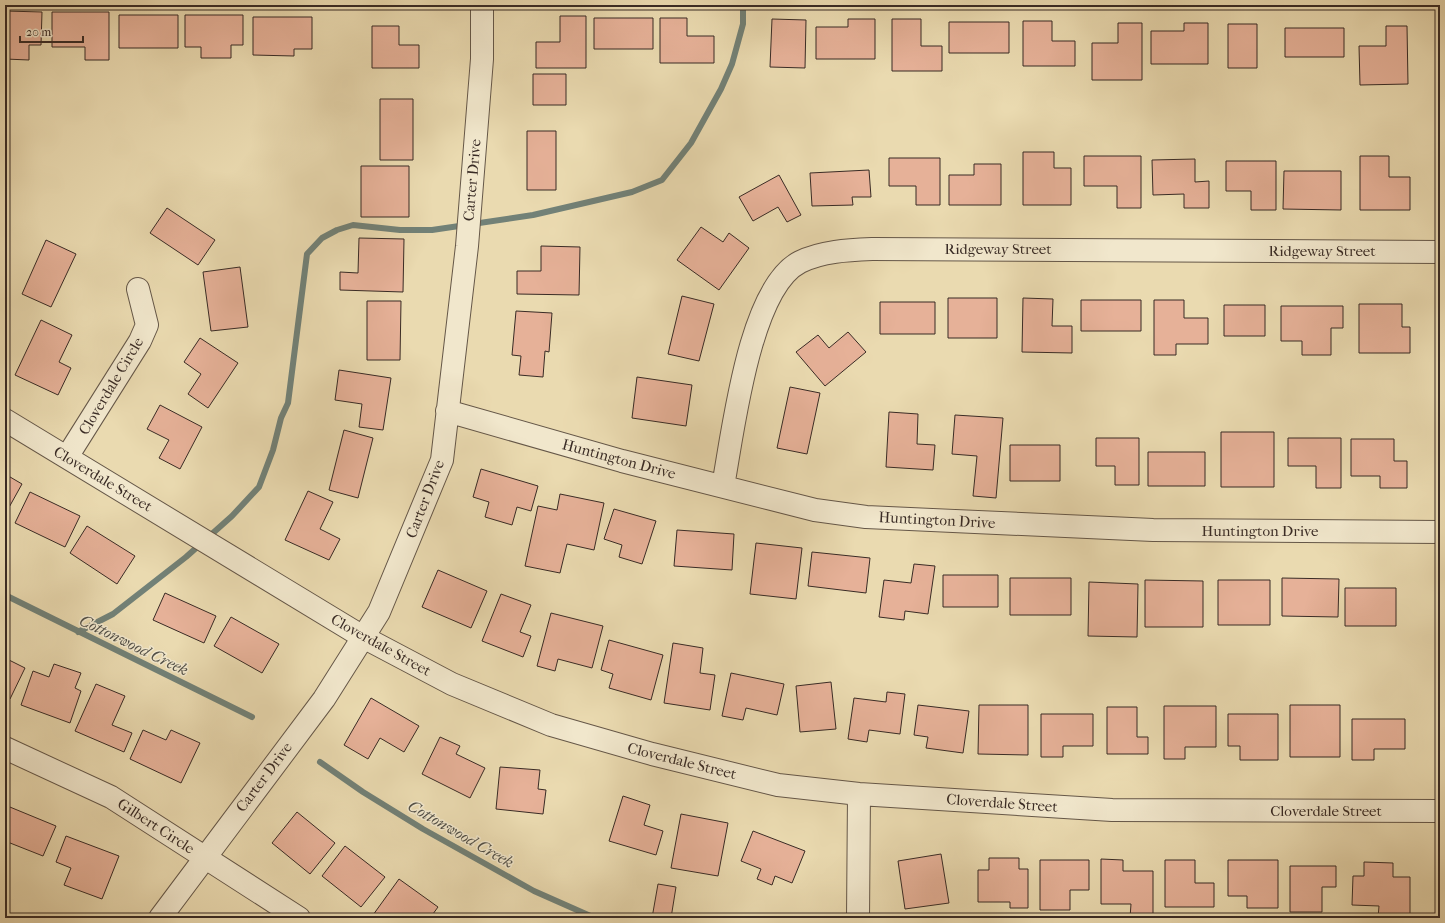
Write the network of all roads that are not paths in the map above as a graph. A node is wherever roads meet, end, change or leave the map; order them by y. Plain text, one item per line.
1 (482, 5) edge
2 (1440, 252) edge
3 (138, 289) dead end
4 (446, 411) junction
5 (5, 420) edge
6 (67, 457) junction
7 (723, 486) junction
8 (1440, 532) edge
9 (363, 637) junction
10 (5, 748) edge
11 (859, 794) junction
12 (1440, 811) edge
13 (204, 857) junction
14 (160, 918) edge
15 (299, 918) edge
16 (858, 918) edge

1 - 4 street, Carter Drive
2 - 7 street, Ridgeway Street
3 - 6 street, Cloverdale Circle
4 - 7 street, Huntington Drive
4 - 9 street, Carter Drive
5 - 6 street, Cloverdale Street
6 - 9 street, Cloverdale Street
7 - 8 street, Huntington Drive
9 - 11 street, Cloverdale Street
9 - 13 street, Carter Drive
10 - 13 street, Gilbert Circle
11 - 12 street, Cloverdale Street
11 - 16 street
13 - 14 street, Carter Drive
13 - 15 street, Gilbert Circle

